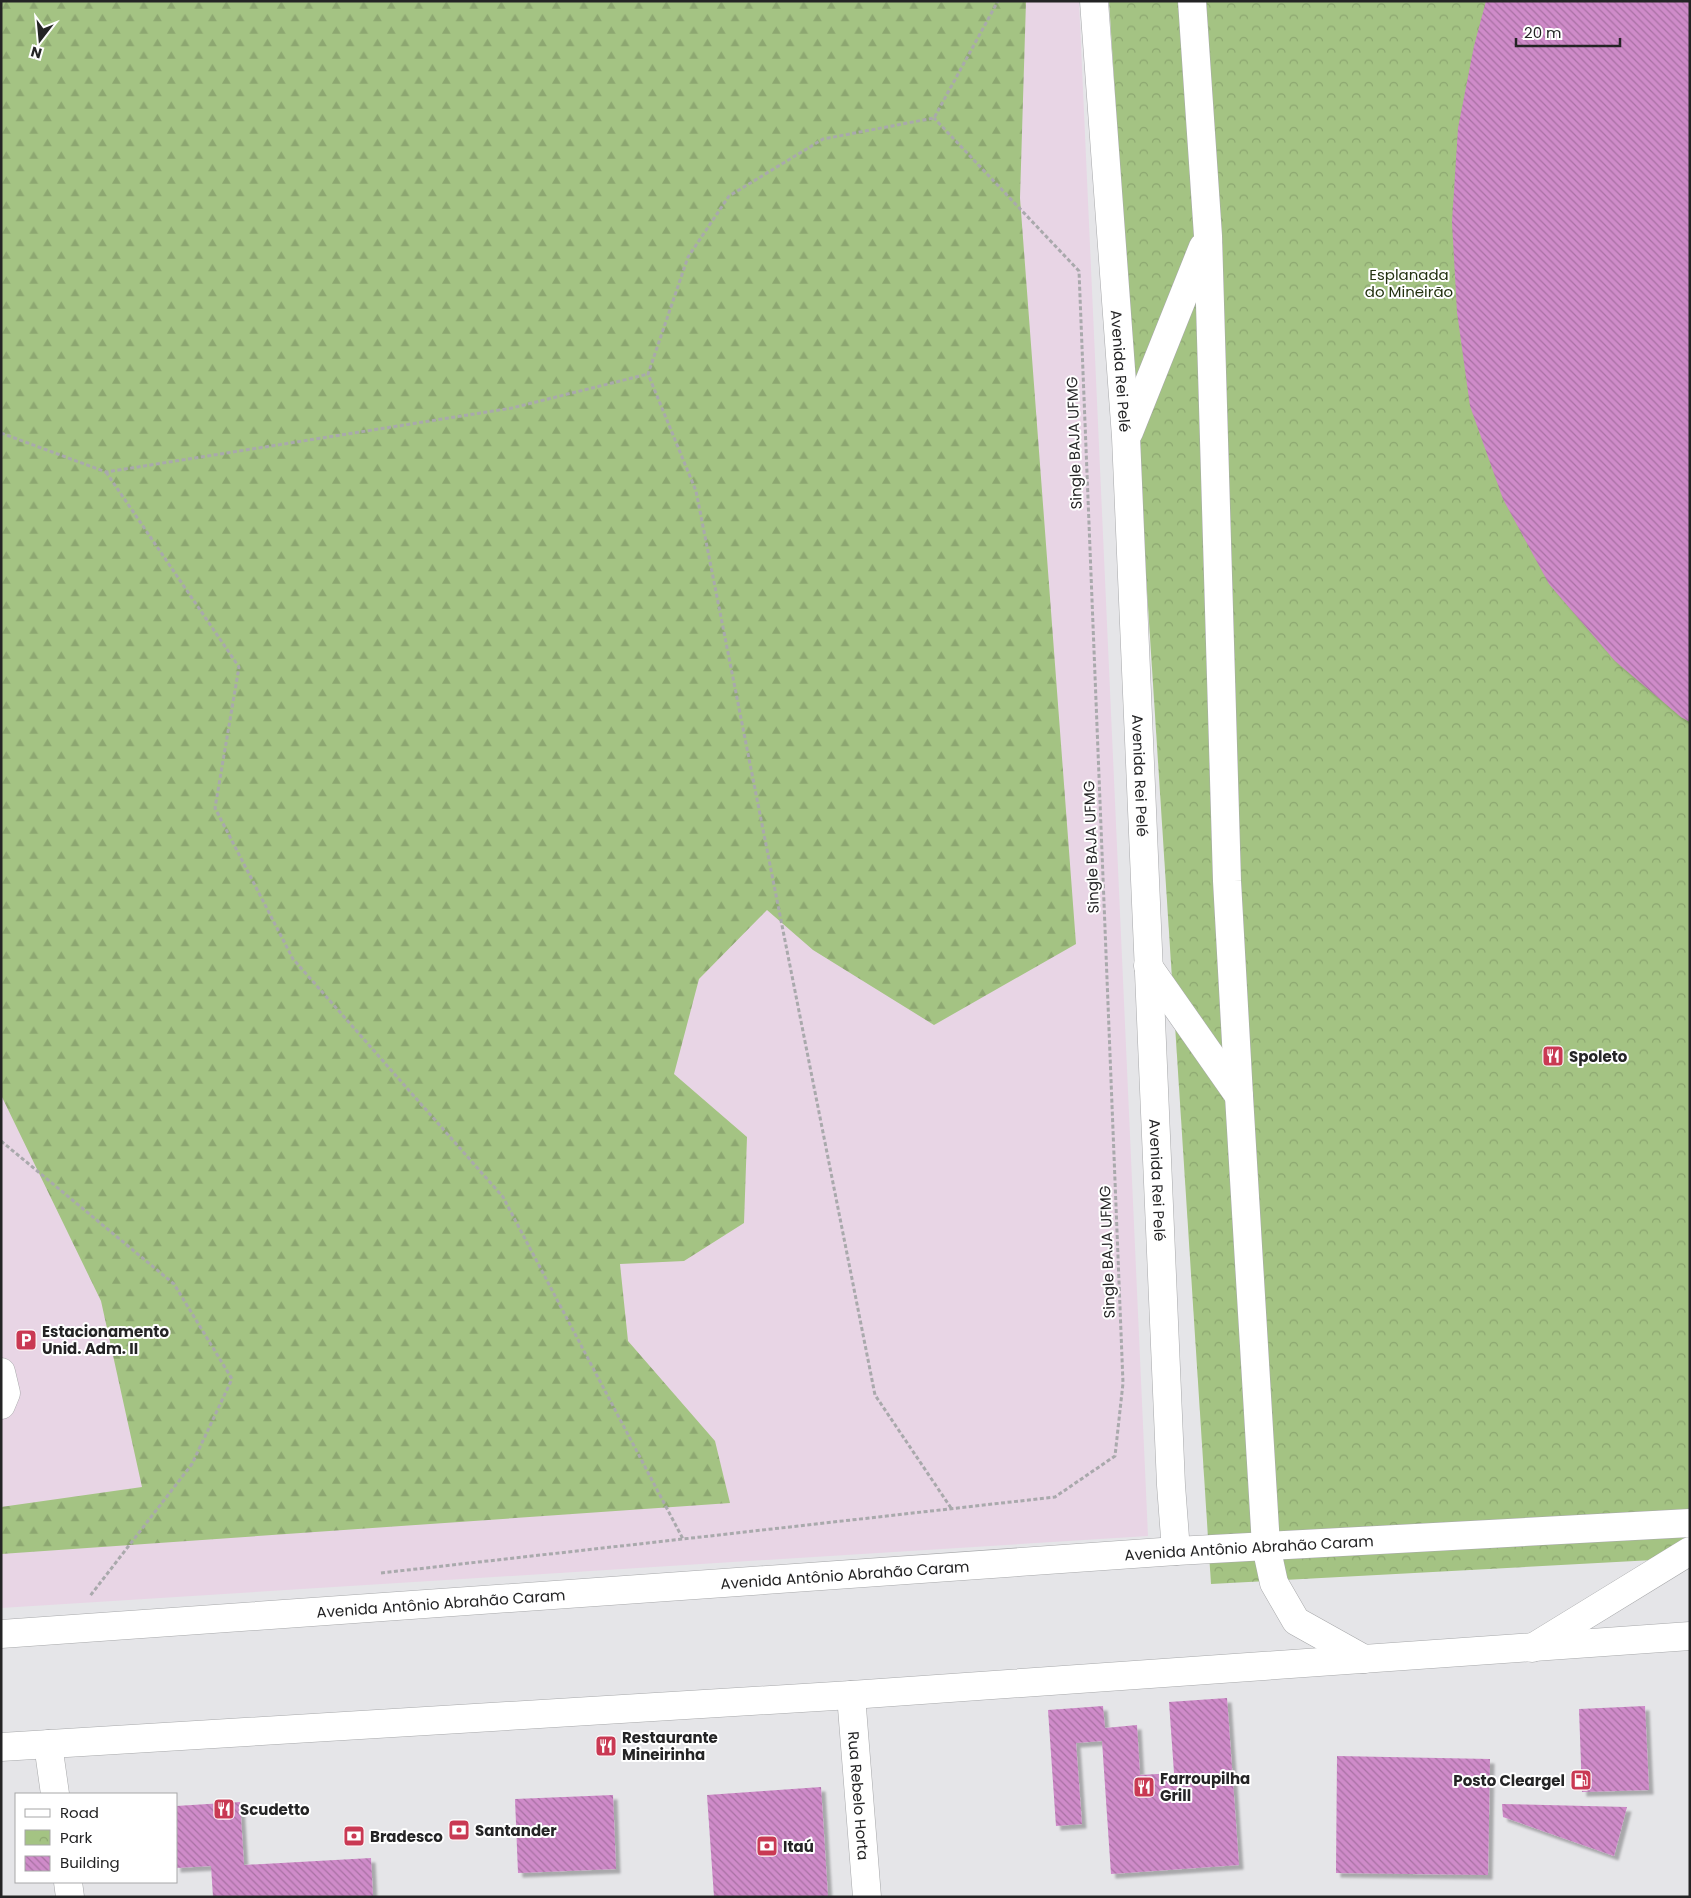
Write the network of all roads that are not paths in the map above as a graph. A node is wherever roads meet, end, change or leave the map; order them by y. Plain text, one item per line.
1 (1094, 1) edge
2 (1192, 1) edge
3 (1208, 236) junction
4 (1126, 437) junction
5 (1148, 966) junction
6 (1239, 1096) junction
7 (1, 1372) edge
8 (1, 1404) edge
9 (1690, 1523) edge
10 (1266, 1546) junction
11 (1176, 1551) junction
12 (1690, 1551) edge
13 (1, 1634) edge
14 (1690, 1636) edge
15 (1532, 1648) junction
16 (1364, 1659) junction
17 (850, 1695) junction
18 (48, 1744) junction
19 (1, 1747) edge
20 (55, 1793) edge
21 (68, 1883) edge
22 (70, 1897) edge
23 (867, 1897) edge

1 - 4 main road, Avenida Rei Pelé
2 - 3 main road
3 - 4 main road
3 - 6 main road
4 - 5 main road, Avenida Rei Pelé
5 - 6 main road
5 - 11 main road, Avenida Rei Pelé
6 - 10 main road
7 - 8 main road
9 - 10 main road, Avenida Antônio Abrahão Caram
10 - 11 main road, Avenida Antônio Abrahão Caram
10 - 16 main road
11 - 13 main road, Avenida Antônio Abrahão Caram
12 - 15 main road
14 - 15 main road
15 - 16 main road
16 - 17 main road
17 - 18 main road
17 - 23 main road, Rua Rebelo Horta
18 - 19 main road
18 - 20 main road
21 - 22 main road

